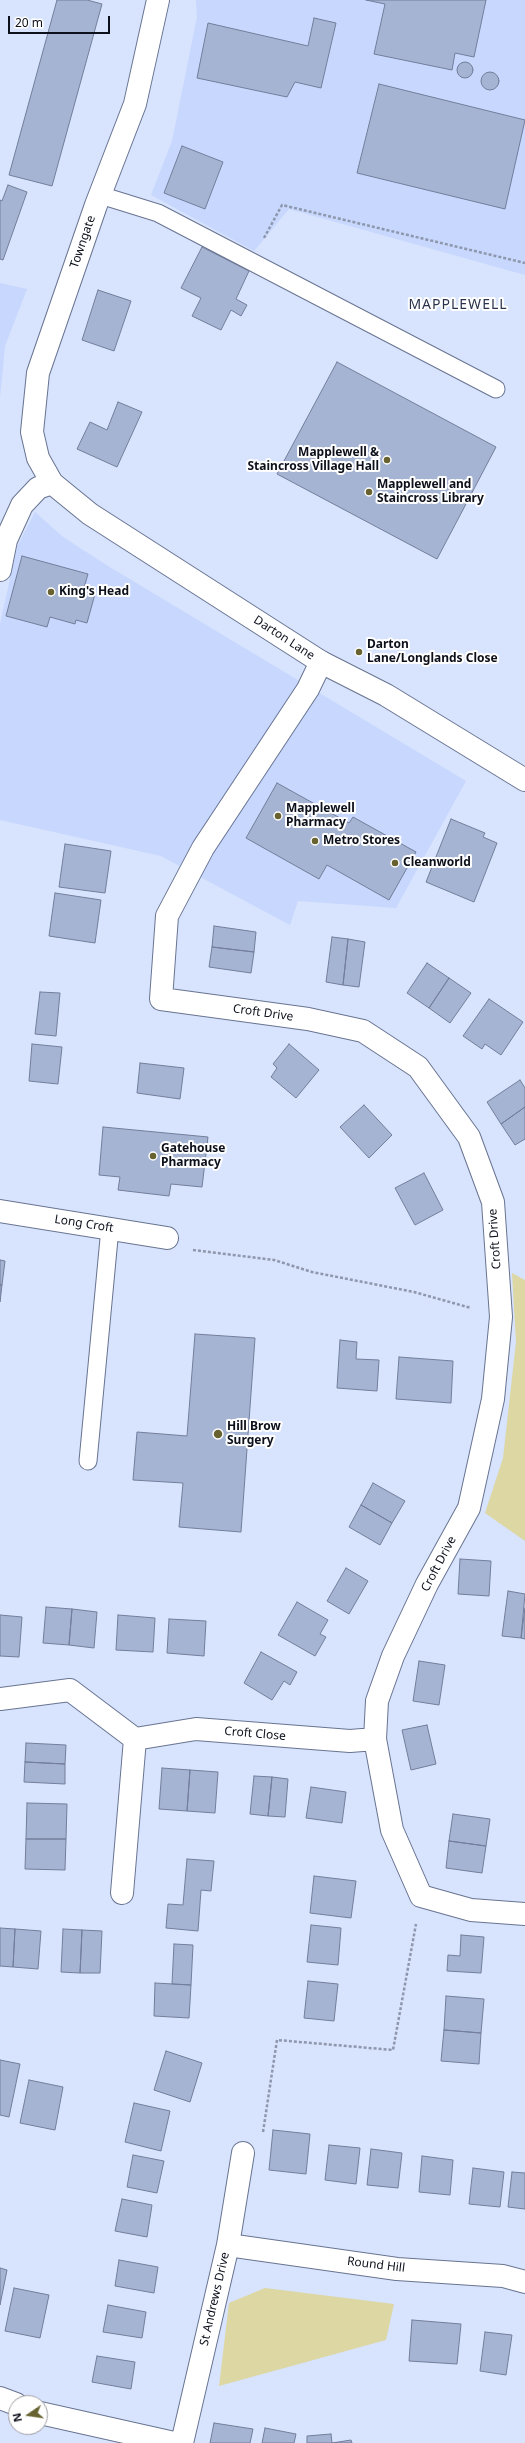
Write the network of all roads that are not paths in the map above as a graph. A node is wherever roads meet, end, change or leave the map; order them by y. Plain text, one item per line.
1 (158, 0) edge
2 (100, 195) junction
3 (496, 389) dead end
4 (52, 483) junction
5 (3, 541) edge
6 (0, 570) edge
7 (321, 662) junction
8 (525, 780) edge
9 (0, 1211) edge
10 (110, 1228) junction
11 (168, 1238) road end
12 (88, 1461) dead end
13 (0, 1700) edge
14 (135, 1739) junction
15 (375, 1740) junction
16 (122, 1893) dead end
17 (525, 1914) edge
18 (242, 2153) road end
19 (228, 2246) junction
20 (525, 2282) edge
21 (48, 2415) edge
22 (174, 2443) edge
23 (182, 2443) edge

1 - 2 street, Towngate
2 - 3 lane
2 - 4 street, Towngate
4 - 5 street
4 - 7 street, Darton Lane
5 - 6 street
7 - 8 street, Darton Lane
7 - 15 street, Croft Drive
9 - 10 street, Long Croft
10 - 11 street, Long Croft
10 - 12 lane
13 - 14 street
14 - 15 street, Croft Close
14 - 16 street
15 - 17 street, Croft Drive
18 - 19 street, St Andrews Drive
19 - 20 street, Round Hill
19 - 23 street, St Andrews Drive
21 - 22 street

